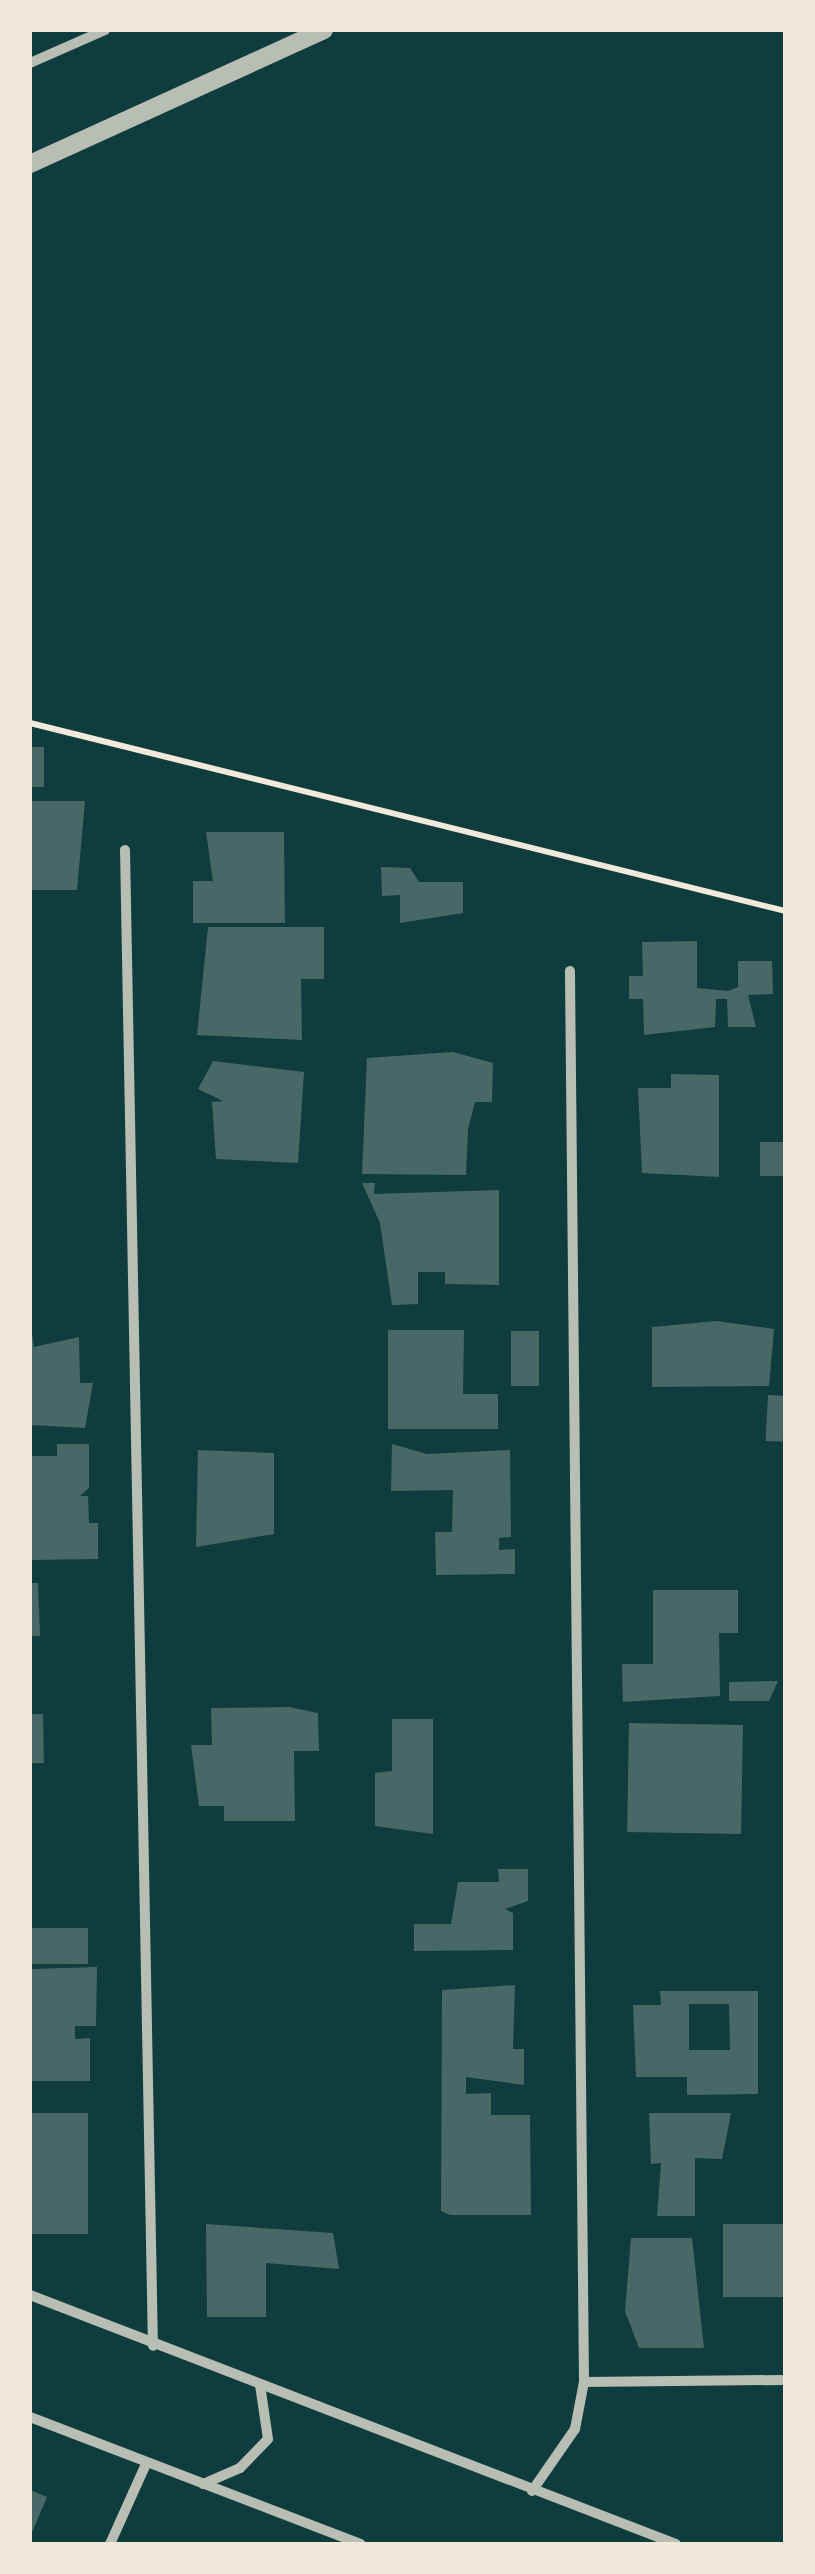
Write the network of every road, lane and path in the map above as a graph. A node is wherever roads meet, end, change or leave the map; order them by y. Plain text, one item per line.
1 (105, 30) edge
2 (324, 30) edge
3 (30, 63) edge
4 (30, 164) edge
5 (30, 723) edge
6 (125, 850) dead end
7 (785, 911) edge
8 (570, 971) dead end
9 (30, 2295) edge
10 (154, 2346) junction
11 (785, 2380) edge
12 (584, 2382) junction
13 (260, 2385) junction
14 (30, 2417) edge
15 (146, 2464) junction
16 (202, 2484) junction
17 (532, 2491) junction
18 (110, 2544) edge
19 (360, 2544) edge
20 (676, 2544) edge

1 - 3 street
2 - 4 street
5 - 7 path
6 - 10 street
8 - 12 street
9 - 10 street
10 - 13 street
11 - 12 street
12 - 17 street
13 - 16 street
13 - 17 street
14 - 15 street
15 - 16 street
15 - 18 street
16 - 19 street
17 - 20 street

